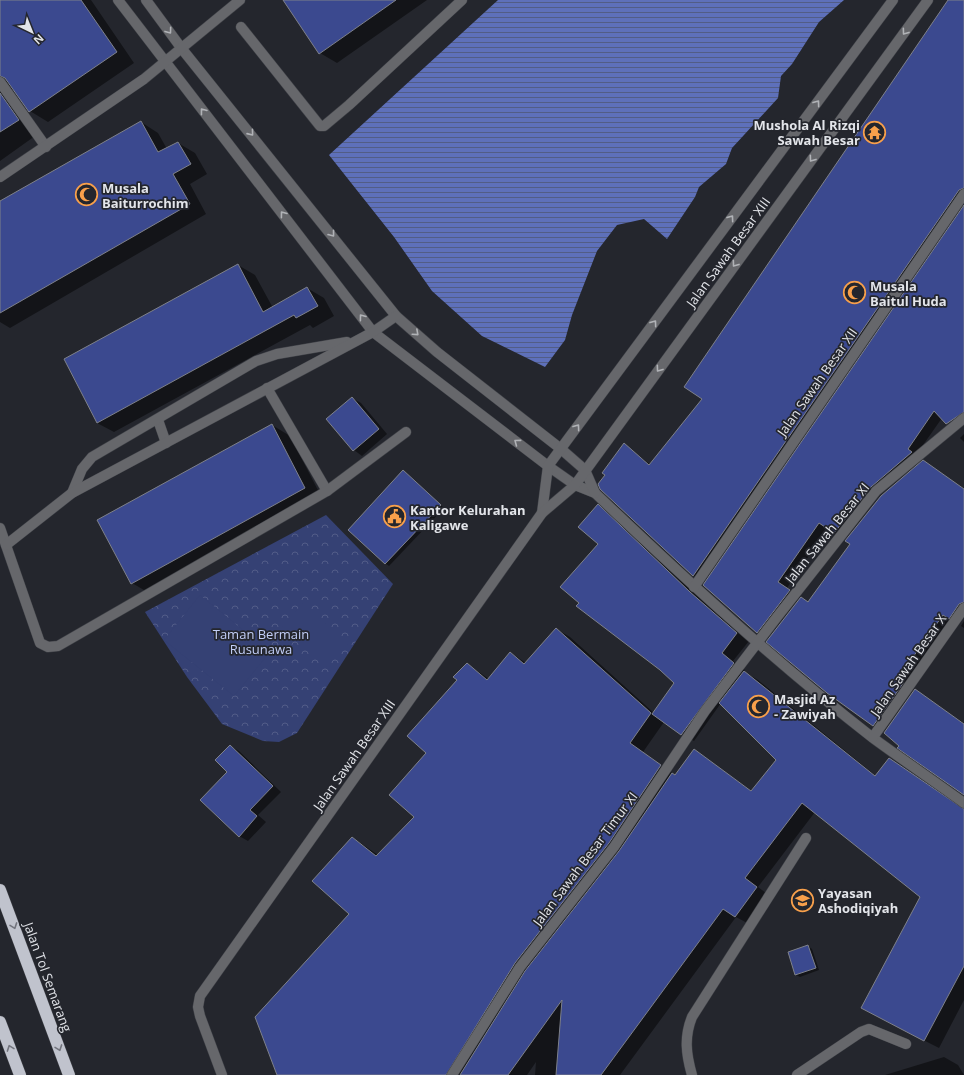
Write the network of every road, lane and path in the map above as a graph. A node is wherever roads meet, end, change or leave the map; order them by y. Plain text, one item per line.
1 (146, 0) edge
2 (240, 0) edge
3 (462, 0) edge
4 (892, 0) edge
5 (928, 0) edge
6 (123, 2) edge
7 (241, 27) dead end
8 (182, 49) junction
9 (166, 63) junction
10 (0, 82) edge
11 (46, 147) junction
12 (0, 177) edge
13 (964, 194) edge
14 (396, 316) junction
15 (373, 332) junction
16 (355, 341) junction
17 (267, 388) junction
18 (964, 418) edge
19 (158, 420) junction
20 (406, 432) dead end
21 (166, 443) junction
22 (561, 449) junction
23 (548, 466) junction
24 (585, 470) junction
25 (575, 485) junction
26 (327, 491) junction
27 (72, 493) junction
28 (595, 493) junction
29 (542, 513) junction
30 (0, 528) edge
31 (6, 545) junction
32 (694, 587) junction
33 (964, 608) edge
34 (759, 643) junction
35 (873, 737) junction
36 (964, 803) edge
37 (806, 838) dead end
38 (0, 890) edge
39 (0, 1022) edge
40 (906, 1044) dead end
41 (20, 1075) edge
42 (69, 1075) edge
43 (222, 1075) edge
44 (452, 1075) edge
45 (692, 1075) edge
46 (797, 1075) edge

1 -> 8 street
2 - 8 street
3 - 7 street
22 -> 4 street, Jalan Sawah Besar XIII
5 -> 24 street, Jalan Sawah Besar XIII
6 - 9 street
8 - 9 street
8 -> 14 street
9 - 11 street
15 -> 9 street
10 - 11 street
11 - 12 street
13 - 32 street, Jalan Sawah Besar XII
14 - 15 street
14 -> 22 street
15 - 16 street
23 -> 15 street
16 - 17 street
16 - 19 street
17 - 21 street
17 - 26 street
18 - 34 street, Jalan Sawah Besar XI
19 - 21 street
19 - 27 street
20 - 26 street
21 - 27 street
22 - 23 street, Jalan Sawah Besar XIII
22 - 24 street
23 - 25 street
23 - 29 street, Jalan Sawah Besar XIII
24 - 25 street, Jalan Sawah Besar XIII
24 - 28 street
25 - 28 street
25 - 29 street, Jalan Sawah Besar XIII
26 - 31 street
27 - 31 street
28 - 32 street
29 - 43 street, Jalan Sawah Besar XIII
30 - 31 street
32 - 34 street
33 - 35 street, Jalan Sawah Besar X
34 - 35 street
34 - 44 street, Jalan Sawah Besar Timur XI
35 - 36 street
37 - 45 street
38 -> 42 highway, Jalan Tol Semarang
41 -> 39 highway
40 - 46 street

